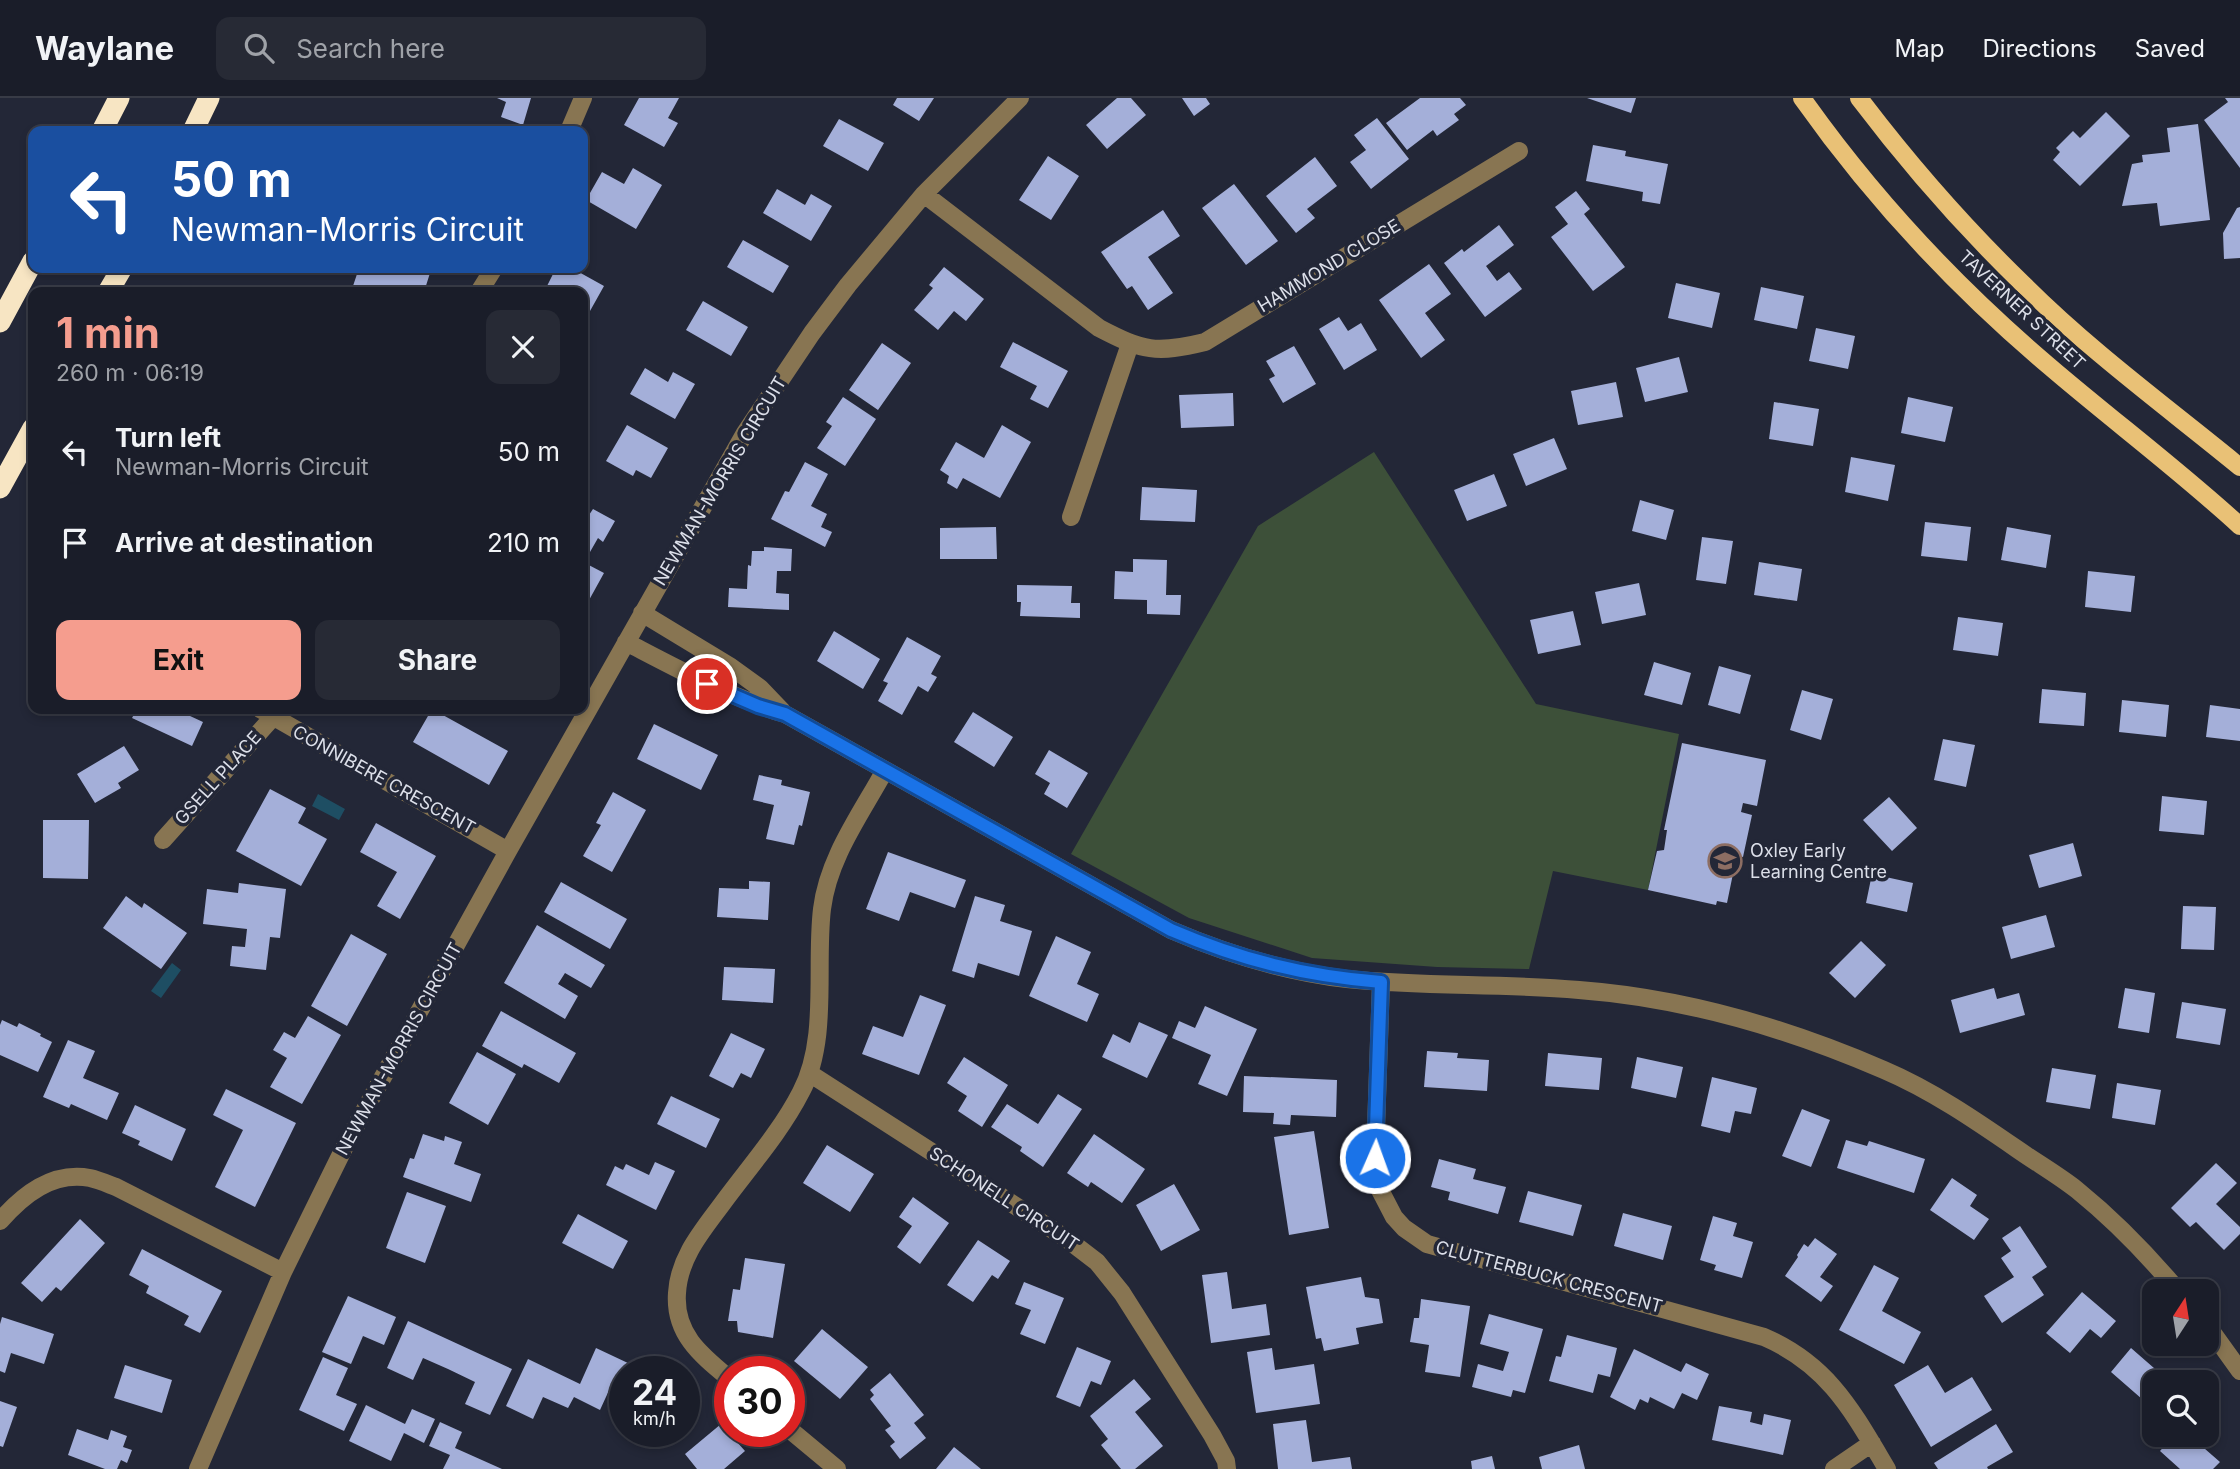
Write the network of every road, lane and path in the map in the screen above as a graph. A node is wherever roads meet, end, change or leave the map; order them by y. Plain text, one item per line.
1 (119, 98) edge
2 (209, 98) edge
3 (583, 98) edge
4 (1020, 98) edge
5 (1802, 98) edge
6 (1859, 98) edge
7 (105, 126) edge
8 (195, 126) edge
9 (571, 126) edge
10 (1519, 151) dead end
11 (924, 194) junction
12 (28, 270) edge
13 (0, 322) edge
14 (1130, 344) junction
15 (28, 437) edge
16 (2240, 467) edge
17 (0, 488) edge
18 (1071, 517) dead end
19 (2240, 526) edge
20 (642, 613) junction
21 (626, 642) junction
22 (588, 709) edge
23 (265, 714) edge
24 (268, 714) edge
25 (585, 714) edge
26 (785, 714) junction
27 (885, 770) junction
28 (163, 839) dead end
29 (508, 851) junction
30 (1381, 982) junction
31 (809, 1073) junction
32 (0, 1221) edge
33 (283, 1272) junction
34 (2167, 1279) edge
35 (2219, 1342) edge
36 (714, 1365) edge
37 (2240, 1371) edge
38 (805, 1442) edge
39 (1872, 1443) junction
40 (198, 1469) edge
41 (837, 1469) edge
42 (1227, 1469) edge
43 (1834, 1469) edge
44 (1888, 1469) edge

1 - 7 highway
2 - 8 highway
3 - 9 street
4 - 11 street, NEWMAN-MORRIS CIRCUIT
5 - 19 main road, TAVERNER STREET
6 - 16 main road, TAVERNER STREET
10 - 14 street, HAMMOND CLOSE
11 - 14 street, HAMMOND CLOSE
11 - 20 street, NEWMAN-MORRIS CIRCUIT
12 - 13 highway
14 - 18 street
15 - 17 highway
20 - 21 street, NEWMAN-MORRIS CIRCUIT
20 - 26 street
21 - 22 street, NEWMAN-MORRIS CIRCUIT
21 - 26 street
23 - 28 street, GSELL PLACE
24 - 29 street, CONNIBERE CRESCENT
25 - 29 street, NEWMAN-MORRIS CIRCUIT
26 - 27 street
27 - 30 street
27 - 31 street
29 - 33 street, NEWMAN-MORRIS CIRCUIT
30 - 34 street
30 - 39 street, CLUTTERBUCK CRESCENT
31 - 36 street
31 - 42 street, SCHONELL CIRCUIT
32 - 33 street
33 - 40 street, NEWMAN-MORRIS CIRCUIT
35 - 37 street
38 - 41 street
39 - 43 street
39 - 44 street, CLUTTERBUCK CRESCENT

